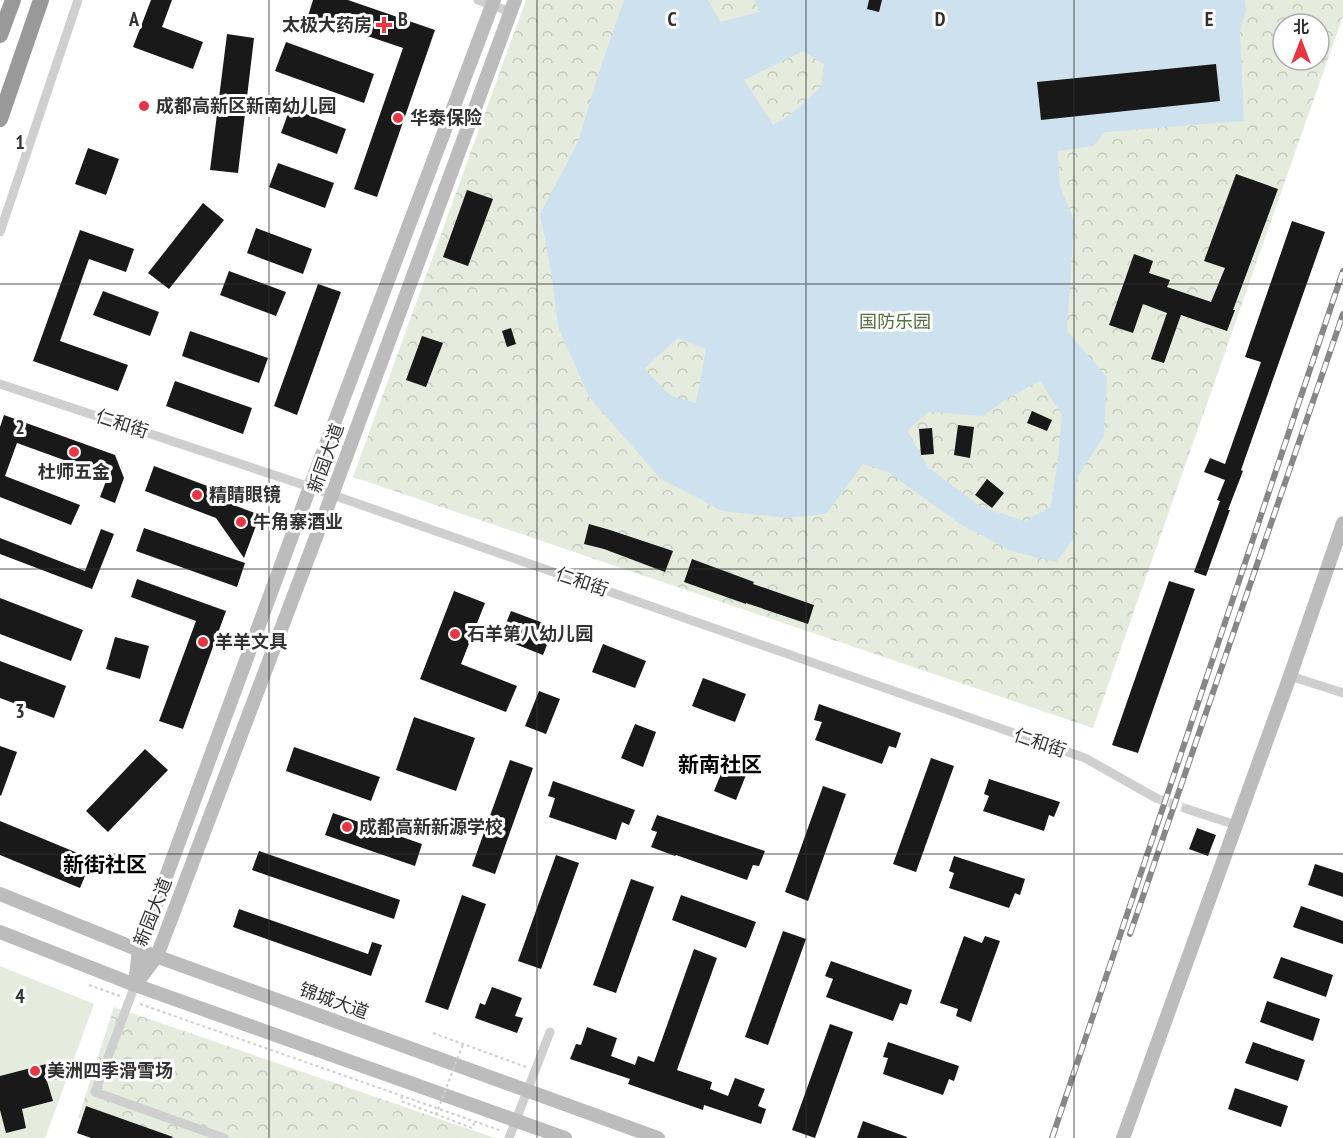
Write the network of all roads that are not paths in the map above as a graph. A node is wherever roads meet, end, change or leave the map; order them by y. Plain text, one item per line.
1 (13, 0) edge
2 (41, 0) edge
3 (78, 0) edge
4 (478, 0) edge
5 (493, 3) edge
6 (513, 6) edge
7 (0, 35) edge
8 (0, 119) edge
9 (0, 232) edge
10 (0, 384) edge
11 (309, 487) junction
12 (332, 495) junction
13 (1343, 523) edge
14 (1290, 676) junction
15 (1343, 693) edge
16 (1156, 798) tunnel mouth
17 (1187, 809) tunnel mouth
18 (1236, 825) junction
19 (0, 894) edge
20 (0, 932) edge
21 (139, 950) junction
22 (157, 956) junction
23 (135, 985) junction
24 (550, 1032) dead end
25 (527, 1091) junction
26 (516, 1121) junction
27 (510, 1136) edge
28 (224, 1138) edge
29 (565, 1138) edge
30 (658, 1138) edge
31 (1123, 1138) edge

1 - 7 highway
2 - 8 highway
3 - 9 street
4 - 5 street
5 - 6 street
5 - 11 street, 新园大道
6 - 12 street, 新园大道
10 - 11 street, 仁和街
11 - 12 street, 仁和街
11 - 21 street, 新园大道
12 - 16 street, 仁和街
12 - 22 street, 新园大道
13 - 14 street
14 - 15 street
14 - 18 street
17 - 18 street
18 - 31 street
19 - 21 street, 锦城大道
20 - 23 street
21 - 22 street, 锦城大道
21 - 23 street, 新园大道
22 - 23 street, 新园大道
22 - 25 street, 锦城大道
23 - 26 street
23 - 28 street
24 - 25 street
25 - 26 street
25 - 30 street, 锦城大道
26 - 27 street
26 - 29 street

